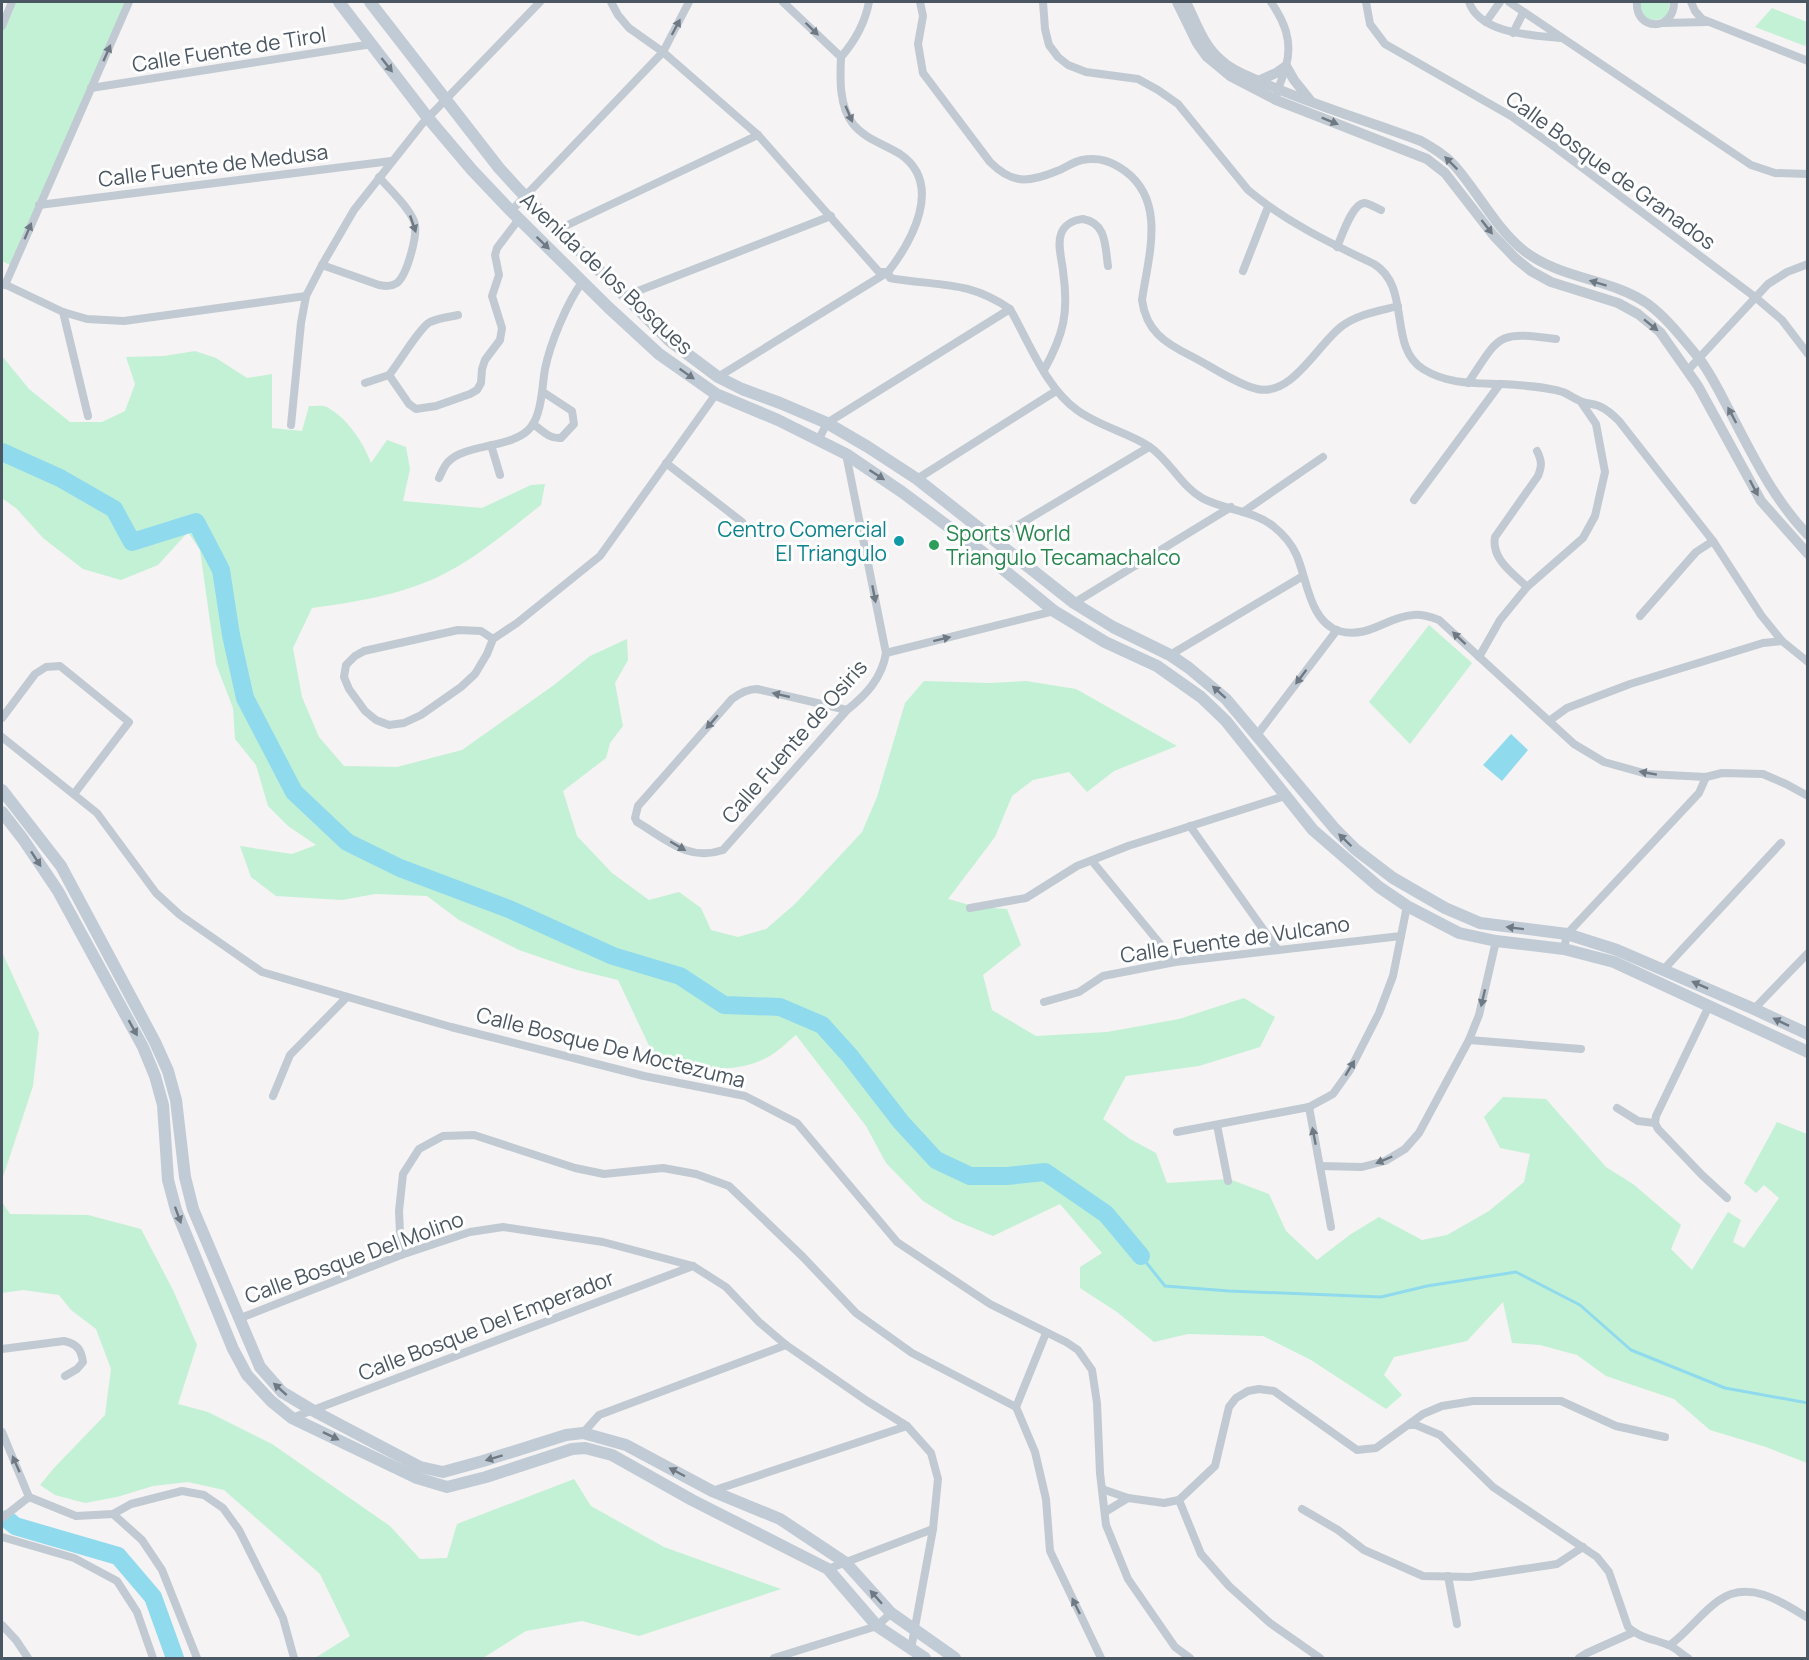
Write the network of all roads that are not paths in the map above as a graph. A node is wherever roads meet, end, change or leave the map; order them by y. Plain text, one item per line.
1 (12, 2) edge
2 (129, 2) edge
3 (339, 2) edge
4 (370, 2) edge
5 (540, 2) edge
6 (611, 2) edge
7 (690, 2) edge
8 (783, 2) edge
9 (869, 2) edge
10 (920, 2) edge
11 (1043, 2) edge
12 (1177, 2) edge
13 (1186, 2) edge
14 (1270, 2) edge
15 (1366, 2) edge
16 (1469, 2) edge
17 (1500, 2) edge
18 (1509, 2) edge
19 (1637, 2) edge
20 (1674, 2) edge
21 (1682, 2) edge
22 (1691, 2) edge
23 (1523, 13) junction
24 (1486, 22) junction
25 (1707, 22) junction
26 (1663, 23) junction
27 (2, 26) edge
28 (1513, 33) junction
29 (1564, 39) junction
30 (372, 44) junction
31 (663, 52) junction
32 (841, 57) junction
33 (1808, 61) edge
34 (1286, 66) junction
35 (1258, 81) junction
36 (91, 88) junction
37 (1277, 95) junction
38 (445, 99) junction
39 (1312, 102) junction
40 (428, 118) junction
41 (758, 135) junction
42 (391, 161) junction
43 (1808, 174) edge
44 (379, 177) junction
45 (524, 196) junction
46 (39, 205) junction
47 (1268, 207) junction
48 (1381, 210) dead end
49 (515, 215) junction
50 (831, 216) junction
51 (559, 229) junction
52 (1337, 246) junction
53 (1808, 264) edge
54 (322, 265) junction
55 (1108, 266) dead end
56 (888, 272) junction
57 (1243, 272) dead end
58 (583, 281) junction
59 (3, 284) edge
60 (306, 296) junction
61 (625, 296) junction
62 (1755, 297) junction
63 (1398, 306) junction
64 (1010, 309) junction
65 (63, 312) junction
66 (458, 315) dead end
67 (1556, 339) dead end
68 (1808, 354) edge
69 (1699, 359) junction
70 (1044, 370) junction
71 (1688, 370) junction
72 (389, 375) junction
73 (718, 377) junction
74 (365, 383) dead end
75 (1468, 383) junction
76 (1500, 384) junction
77 (1056, 391) junction
78 (543, 392) junction
79 (716, 394) junction
80 (1581, 402) junction
81 (88, 416) dead end
82 (827, 423) junction
83 (533, 424) junction
84 (291, 425) dead end
85 (819, 439) junction
86 (491, 445) junction
87 (1149, 447) junction
88 (1537, 451) dead end
89 (846, 454) junction
90 (1323, 457) dead end
91 (666, 463) junction
92 (500, 475) dead end
93 (439, 478) dead end
94 (917, 479) junction
95 (1414, 500) dead end
96 (1232, 507) junction
97 (1243, 512) junction
98 (742, 522) dead end
99 (1808, 535) edge
100 (995, 539) junction
101 (1713, 541) junction
102 (1808, 554) edge
103 (1302, 576) junction
104 (1527, 587) junction
105 (1074, 603) junction
106 (1054, 611) junction
107 (1640, 616) dead end
108 (1337, 630) junction
109 (493, 639) junction
110 (1782, 641) junction
111 (886, 653) junction
112 (1170, 655) junction
113 (1479, 657) junction
114 (1808, 662) edge
115 (847, 710) junction
116 (2, 718) edge
117 (1549, 721) junction
118 (1257, 735) junction
119 (2, 737) edge
120 (1706, 777) junction
121 (2, 790) edge
122 (74, 795) junction
123 (1285, 796) junction
124 (1808, 796) edge
125 (2, 812) edge
126 (1190, 826) junction
127 (1781, 843) dead end
128 (1092, 861) junction
129 (1407, 906) junction
130 (970, 908) dead end
131 (1567, 934) junction
132 (1401, 936) junction
133 (1496, 941) junction
134 (1564, 949) junction
135 (1278, 950) junction
136 (1808, 953) edge
137 (1175, 962) junction
138 (1664, 969) junction
139 (347, 997) junction
140 (1044, 1002) dead end
141 (1709, 1006) junction
142 (1754, 1009) junction
143 (1808, 1034) edge
144 (1469, 1040) junction
145 (1581, 1049) dead end
146 (1808, 1052) edge
147 (273, 1096) dead end
148 (1309, 1107) junction
149 (1617, 1108) dead end
150 (1655, 1124) junction
151 (1217, 1125) junction
152 (1177, 1132) dead end
153 (1320, 1166) junction
154 (1228, 1181) dead end
155 (1726, 1198) dead end
156 (1331, 1227) dead end
157 (401, 1255) junction
158 (693, 1266) junction
159 (238, 1319) junction
160 (1046, 1333) junction
161 (786, 1345) junction
162 (2, 1349) edge
163 (66, 1376) dead end
164 (1016, 1407) junction
165 (312, 1410) junction
166 (292, 1418) junction
167 (1409, 1425) junction
168 (907, 1426) junction
169 (2, 1432) edge
170 (583, 1433) junction
171 (1665, 1437) dead end
172 (1102, 1489) junction
173 (712, 1491) junction
174 (29, 1497) junction
175 (1128, 1498) junction
176 (1179, 1500) junction
177 (1302, 1509) dead end
178 (1105, 1512) junction
179 (113, 1514) junction
180 (2, 1518) edge
181 (933, 1529) junction
182 (2, 1537) edge
183 (1583, 1547) junction
184 (846, 1563) junction
185 (828, 1569) junction
186 (1448, 1576) junction
187 (891, 1614) junction
188 (1808, 1618) edge
189 (1456, 1624) dead end
190 (2, 1625) edge
191 (877, 1626) junction
192 (915, 1632) junction
193 (1634, 1632) junction
194 (1670, 1645) junction
195 (911, 1649) junction
196 (28, 1659) edge
197 (153, 1659) edge
198 (197, 1659) edge
199 (294, 1659) edge
200 (774, 1659) edge
201 (925, 1659) edge
202 (955, 1659) edge
203 (1101, 1659) edge
204 (1190, 1659) edge
205 (1320, 1659) edge
206 (1579, 1659) edge
207 (1688, 1659) edge

1 - 27 street
36 -> 2 street
3 - 30 main road, Avenida de los Bosques
4 - 38 main road, Avenida de los Bosques
5 - 38 street
6 - 31 street
31 -> 7 street
8 -> 32 street
9 - 32 street
10 - 63 street
11 - 47 street
12 - 37 street
13 - 35 street
14 - 34 street
15 - 62 street, Calle Bosque de Granados
16 - 24 street
17 - 24 street
18 - 23 street
19 - 26 street
20 - 21 street
20 - 26 street
22 - 25 street
23 - 28 street
23 - 29 street
24 - 28 street
25 - 26 street
25 - 33 street
28 - 29 street
29 - 43 street
30 - 36 street, Calle Fuente de Tirol
30 -> 40 main road, Avenida de los Bosques
31 - 41 street
31 - 45 street
32 -> 56 street
34 - 35 street
34 - 37 street
34 - 39 street
35 - 37 street
36 - 46 street
37 - 39 street
37 -> 71 street
38 - 40 street
38 - 45 main road, Avenida de los Bosques
69 -> 39 street
40 - 42 street
40 - 49 main road, Avenida de los Bosques
41 - 50 street
41 - 51 street
42 - 44 street
42 - 46 street, Calle Fuente de Medusa
44 - 54 street
44 -> 54 street
45 - 49 street
45 - 51 main road, Avenida de los Bosques
59 -> 46 street
47 - 52 street
47 - 57 street
48 - 52 street
49 -> 58 main road, Avenida de los Bosques
49 - 72 street
50 - 56 street
50 - 61 street
51 - 61 main road, Avenida de los Bosques
52 - 63 street
53 - 62 street
54 - 60 street
55 - 70 street
56 - 64 street
56 - 73 street
58 - 78 street
58 -> 79 main road, Avenida de los Bosques
59 - 65 street
60 - 65 street
60 - 84 street
61 - 73 main road, Avenida de los Bosques
62 - 68 street, Calle Bosque de Granados
62 - 69 street
63 - 75 street
64 - 70 street
64 - 82 street
65 - 81 street
66 - 72 street
67 - 75 street
69 - 71 street
99 -> 69 street
70 - 77 street
71 -> 102 street
72 - 74 street
73 - 82 main road, Avenida de los Bosques
75 - 76 street
76 - 80 street
76 - 95 street
77 - 87 street
77 - 94 street
78 - 83 street
78 - 83 street
79 - 85 main road, Avenida de los Bosques
79 - 91 street
80 - 101 street
80 - 104 street
82 - 85 street
82 - 94 main road, Avenida de los Bosques
83 - 86 street
85 - 89 main road, Avenida de los Bosques
86 - 92 street
86 - 93 street
87 - 96 street
87 - 100 street
88 - 104 street
89 -> 106 main road, Avenida de los Bosques
89 -> 111 street, Calle Fuente de Osiris
90 - 97 street
91 - 98 street
91 - 109 street
94 - 100 main road, Avenida de los Bosques
96 - 97 street
96 - 105 street
97 - 103 street
100 - 105 main road, Avenida de los Bosques
101 - 107 street
101 - 110 street
103 - 108 street
103 - 112 street
104 - 113 street
105 - 112 main road, Avenida de los Bosques
111 -> 106 street
106 - 123 main road, Avenida de los Bosques
113 -> 108 street
108 -> 118 street
109 - 109 street
110 - 114 street
110 - 117 street
111 - 115 street, Calle Fuente de Osiris
118 -> 112 main road, Avenida de los Bosques
113 - 117 street
115 -> 115 street, Calle Fuente de Osiris
116 - 122 street
120 -> 117 street
131 -> 118 main road, Avenida de los Bosques
119 - 122 street, Calle Bosque De Moctezuma
120 - 124 street
120 - 131 street
121 - 159 main road
122 - 139 street, Calle Bosque De Moctezuma
123 - 126 street
123 - 129 main road, Avenida de los Bosques
125 -> 166 main road
126 - 128 street
126 - 135 street
127 - 138 street
128 - 130 street
128 - 137 street
129 - 132 street
129 - 133 main road, Avenida de los Bosques
131 - 134 street
131 - 138 main road, Avenida de los Bosques
132 - 135 street, Calle Fuente de Vulcano
148 -> 132 street
133 - 134 main road, Avenida de los Bosques
133 -> 144 street
134 - 141 main road, Avenida de los Bosques
135 - 137 street, Calle Fuente de Vulcano
136 - 142 street
137 - 140 street, Calle Fuente de Vulcano
142 -> 138 main road, Avenida de los Bosques
139 - 147 street
139 - 160 street, Calle Bosque De Moctezuma
141 - 146 main road, Avenida de los Bosques
141 - 150 street
143 -> 142 main road, Avenida de los Bosques
144 - 145 street
144 -> 153 street
148 - 151 street
153 -> 148 street
149 - 150 street
150 - 155 street
151 - 152 street
151 - 154 street
153 - 156 street
157 - 158 street, Calle Bosque Del Molino
157 - 159 street, Calle Bosque Del Molino
157 - 164 street
158 - 161 street, Calle Bosque Del Molino
158 - 165 street, Calle Bosque Del Emperador
165 -> 159 main road
160 - 164 street
160 - 172 street, Calle Bosque De Moctezuma
161 - 168 street, Calle Bosque Del Molino
161 - 170 street
162 - 163 street
203 -> 164 street
165 - 166 street, Calle Bosque Del Emperador
170 -> 165 main road
166 -> 185 main road
167 - 171 street
167 - 176 street
167 - 183 street
168 - 173 street
168 - 181 street, Calle Bosque Del Molino
174 -> 169 street
173 -> 170 main road
172 - 175 street
172 - 178 street, Calle Bosque De Moctezuma
173 - 184 main road
174 - 179 street
174 - 180 street
175 - 176 street
175 - 178 street
176 - 205 street
177 - 186 street
178 - 204 street, Calle Bosque De Moctezuma
179 - 198 street
179 - 199 street
181 - 184 street
181 - 192 street, Calle Bosque Del Molino
182 - 197 street
183 - 186 street
183 - 193 street
184 - 185 street
187 -> 184 main road
185 - 191 main road
186 - 189 street
187 - 191 street
187 - 192 main road
188 - 194 street
190 - 196 street
191 - 195 main road
191 - 200 street
192 - 195 street, Calle Bosque Del Molino
192 - 202 main road
193 - 194 street
193 - 206 street
194 - 207 street
195 - 201 main road

